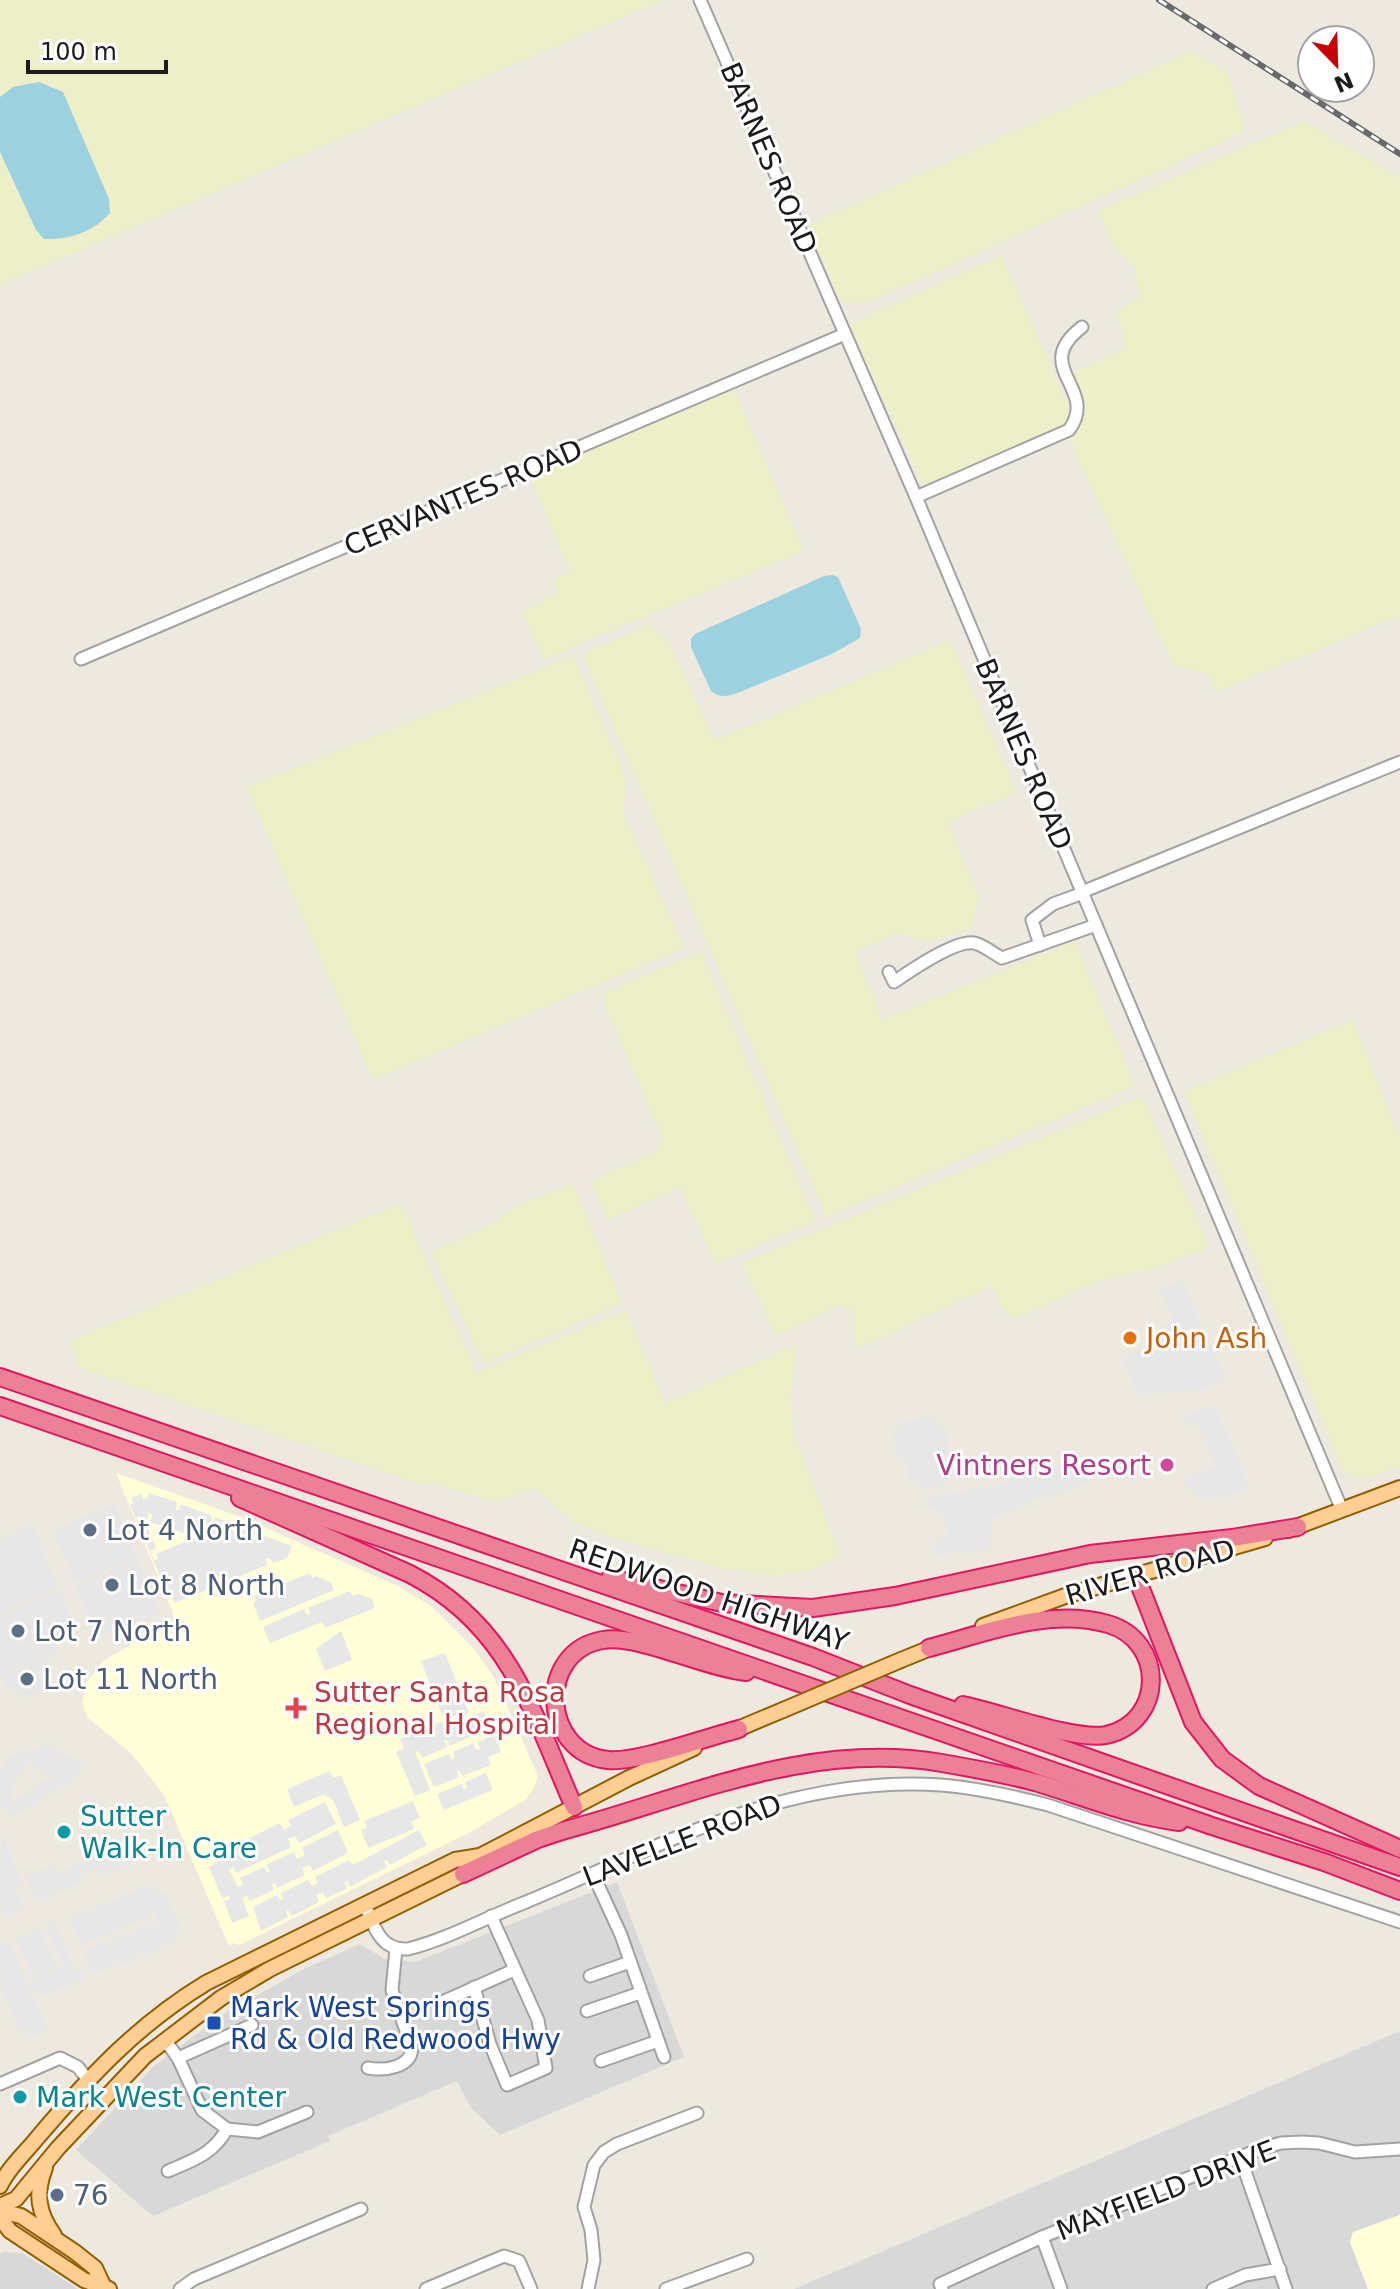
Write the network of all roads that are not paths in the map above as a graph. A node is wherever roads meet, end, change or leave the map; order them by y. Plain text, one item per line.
1 (700, 0) edge
2 (1082, 327) dead end
3 (845, 334) junction
4 (916, 497) junction
5 (81, 659) dead end
6 (1400, 762) edge
7 (1082, 892) junction
8 (1096, 925) junction
9 (1040, 945) junction
10 (889, 972) dead end
11 (0, 1377) edge
12 (0, 1406) edge
13 (185, 1470) junction
14 (1400, 1488) edge
15 (1342, 1510) junction
16 (1298, 1527) junction
17 (516, 1555) junction
18 (1136, 1576) junction
19 (929, 1648) junction
20 (776, 1676) junction
21 (910, 1695) junction
22 (739, 1729) junction
23 (574, 1807) junction
24 (1212, 1826) junction
25 (1400, 1849) edge
26 (480, 1856) junction
27 (1400, 1867) edge
28 (463, 1874) junction
29 (593, 1874) junction
30 (1400, 1891) edge
31 (365, 1905) junction
32 (491, 1916) junction
33 (371, 1920) junction
34 (1400, 1922) edge
35 (396, 1949) junction
36 (630, 1962) junction
37 (514, 1970) junction
38 (590, 1976) dead end
39 (474, 1987) junction
40 (640, 1993) junction
41 (442, 2002) dead end
42 (587, 2011) dead end
43 (252, 2025) dead end
44 (165, 2040) junction
45 (658, 2041) junction
46 (664, 2057) dead end
47 (178, 2058) junction
48 (601, 2061) dead end
49 (368, 2068) dead end
50 (88, 2080) junction
51 (0, 2084) edge
52 (307, 2112) dead end
53 (697, 2113) dead end
54 (227, 2129) junction
55 (1400, 2149) edge
56 (1240, 2157) junction
57 (49, 2160) junction
58 (168, 2171) dead end
59 (0, 2186) edge
60 (0, 2208) edge
61 (361, 2209) dead end
62 (0, 2218) edge
63 (1042, 2237) junction
64 (59, 2241) junction
65 (747, 2259) dead end
66 (1280, 2269) junction
67 (941, 2286) edge
68 (106, 2287) edge
69 (180, 2289) edge
70 (426, 2289) edge
71 (531, 2289) edge
72 (588, 2289) edge
73 (666, 2289) edge
74 (1061, 2289) edge
75 (1213, 2289) edge
76 (1286, 2289) edge

1 - 3 street, BARNES ROAD
2 - 4 street
3 - 4 street, BARNES ROAD
3 - 5 street, CERVANTES ROAD
4 - 7 street, BARNES ROAD
6 - 7 street
7 - 8 street, BARNES ROAD
7 - 9 street
8 - 9 street
8 - 15 street, BARNES ROAD
9 - 10 street
11 - 17 highway, REDWOOD HIGHWAY
12 - 13 highway, REDWOOD HIGHWAY
13 - 20 highway, REDWOOD HIGHWAY
13 - 23 highway
14 - 15 main road, RIVER ROAD
15 - 16 main road, RIVER ROAD
16 - 17 highway
16 - 18 main road, RIVER ROAD
17 - 21 highway, REDWOOD HIGHWAY
18 - 19 main road, RIVER ROAD
18 - 25 highway
19 - 21 highway
19 - 22 main road, RIVER ROAD, bridge
20 - 22 highway
20 - 24 highway, REDWOOD HIGHWAY
21 - 27 highway, REDWOOD HIGHWAY
22 - 23 main road, RIVER ROAD
23 - 26 main road, RIVER ROAD
24 - 28 highway
24 - 30 highway, REDWOOD HIGHWAY
26 - 28 main road
26 - 31 main road
28 - 33 main road
29 - 32 street, LAVELLE ROAD
29 - 34 street, LAVELLE ROAD
29 - 36 street
31 - 33 street
31 - 50 main road
32 - 35 street, LAVELLE ROAD
32 - 37 street
33 - 35 street
33 - 44 main road
35 - 49 street
36 - 38 street
36 - 40 street
37 - 39 street
37 - 39 street
39 - 41 street
40 - 42 street
40 - 45 street
43 - 47 street
44 - 47 street
44 - 57 main road
45 - 46 street
45 - 48 street
47 - 54 street
50 - 51 street
50 - 59 main road
52 - 54 street
53 - 72 street
54 - 58 street
55 - 56 street, MAYFIELD DRIVE
56 - 63 street, MAYFIELD DRIVE
56 - 66 street
57 - 60 main road
57 - 64 main road
60 - 64 main road
61 - 69 street
62 - 68 main road
63 - 67 street, MAYFIELD DRIVE
63 - 74 street
64 - 68 main road
65 - 73 street
66 - 75 street
66 - 76 street
70 - 71 street

